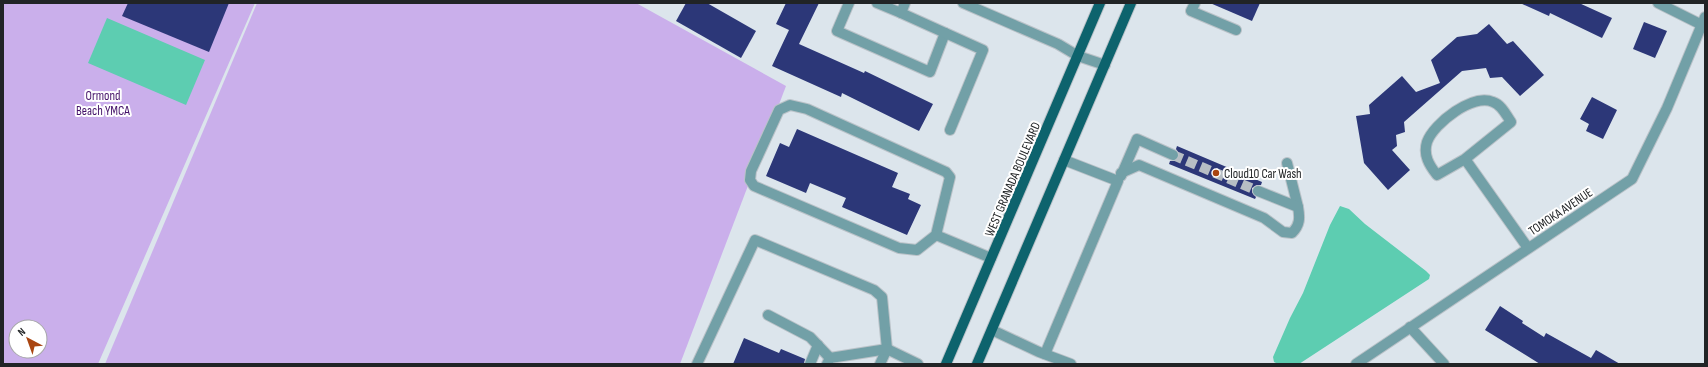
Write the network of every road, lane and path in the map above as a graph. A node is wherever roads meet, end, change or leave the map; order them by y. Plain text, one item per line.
1 (849, 3) edge
2 (877, 3) edge
3 (905, 3) edge
4 (962, 3) edge
5 (1100, 3) edge
6 (1131, 3) edge
7 (1195, 3) edge
8 (1658, 3) edge
9 (901, 14) junction
10 (1703, 21) edge
11 (1236, 30) dead end
12 (946, 33) junction
13 (1078, 56) junction
14 (1104, 66) junction
15 (950, 130) dead end
16 (1173, 155) tunnel mouth
17 (1465, 159) junction
18 (1064, 160) junction
19 (1287, 163) dead end
20 (1120, 177) junction
21 (1258, 191) tunnel mouth
22 (1298, 207) junction
23 (936, 235) junction
24 (1528, 248) junction
25 (992, 258) junction
26 (768, 315) dead end
27 (1410, 327) junction
28 (992, 330) junction
29 (818, 345) junction
30 (887, 349) junction
31 (1045, 354) junction
32 (828, 361) edge
33 (697, 364) edge
34 (810, 364) edge
35 (880, 364) edge
36 (918, 364) edge
37 (946, 364) edge
38 (977, 364) edge
39 (1071, 364) edge
40 (1356, 364) edge
41 (1444, 364) edge

1 - 12 street
2 - 9 street
3 - 9 street
4 - 13 street
5 - 13 main road, WEST GRANADA BOULEVARD
6 - 14 main road
7 - 11 street
8 - 10 street
9 - 12 street
10 - 24 street, TOMOKA AVENUE
12 - 15 street
13 - 14 street
13 - 25 main road, WEST GRANADA BOULEVARD
14 - 18 main road
16 - 20 street
17 - 17 street
17 - 24 street
18 - 20 street
18 - 28 main road
19 - 22 street
20 - 22 street
20 - 31 street
21 - 22 street
23 - 23 street
23 - 25 street
24 - 27 street, TOMOKA AVENUE
25 - 37 main road, WEST GRANADA BOULEVARD
26 - 29 street
27 - 40 street, TOMOKA AVENUE
27 - 41 street
28 - 31 street
28 - 38 main road
29 - 32 street
29 - 34 street
30 - 32 street
30 - 33 street
30 - 35 street
30 - 36 street
31 - 39 street

